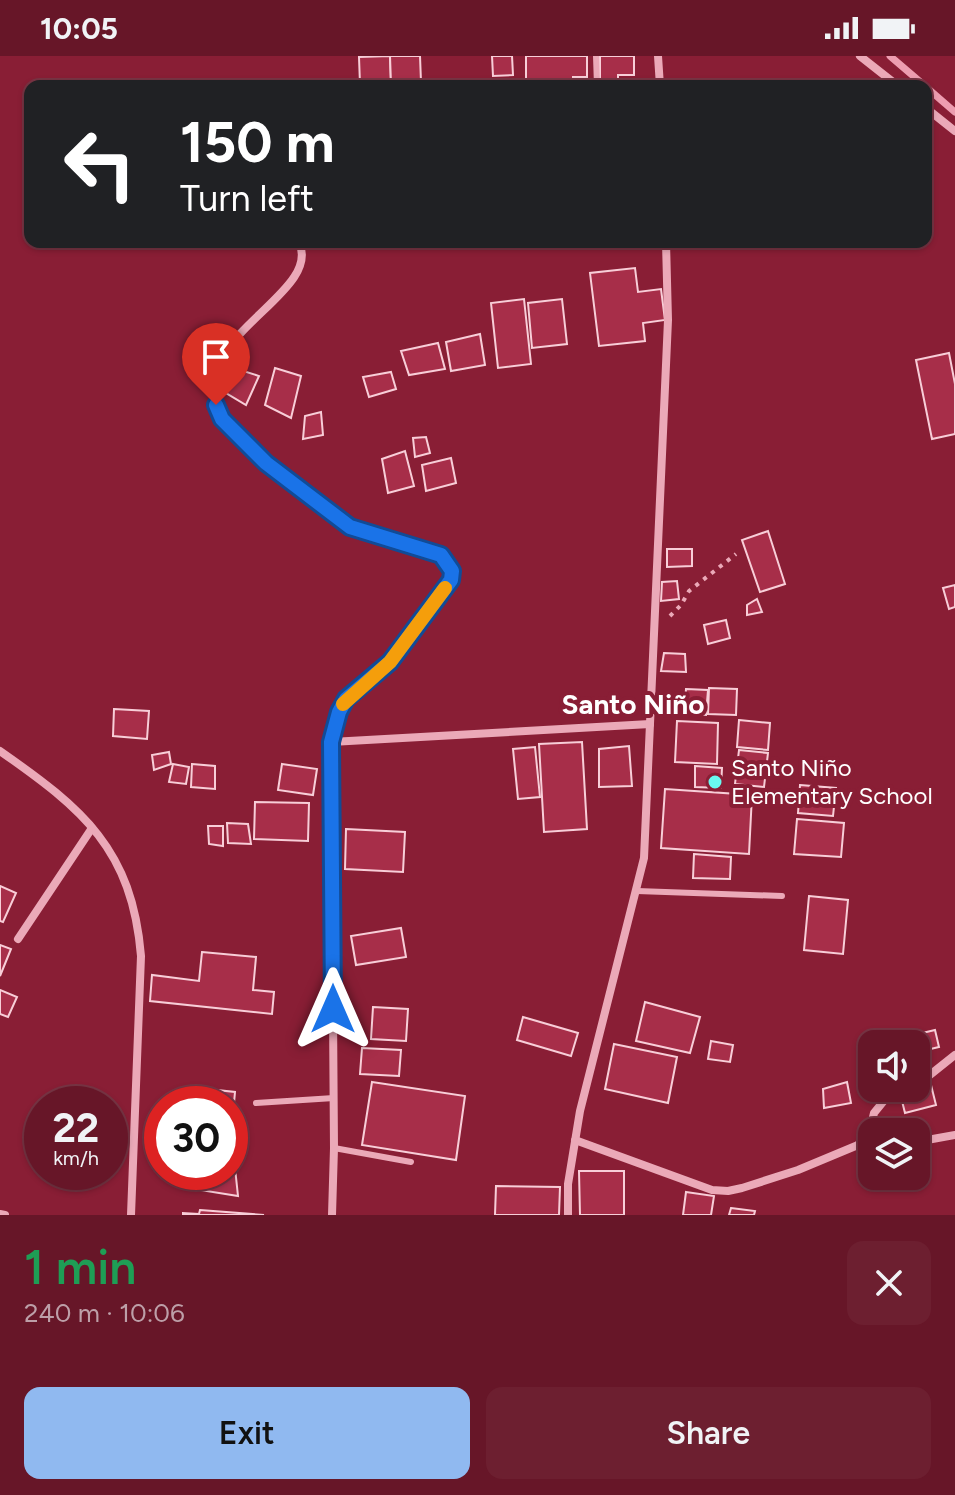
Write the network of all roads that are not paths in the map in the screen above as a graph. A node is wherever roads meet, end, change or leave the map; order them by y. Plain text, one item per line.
1 (596, 56) edge
2 (658, 56) edge
3 (860, 56) edge
4 (597, 80) edge
5 (660, 80) edge
6 (890, 80) edge
7 (932, 113) edge
8 (955, 131) edge
9 (300, 248) edge
10 (666, 248) edge
11 (650, 724) junction
12 (331, 742) junction
13 (0, 751) edge
14 (92, 828) junction
15 (637, 891) junction
16 (782, 896) dead end
17 (18, 939) dead end
18 (955, 1055) edge
19 (930, 1077) edge
20 (334, 1098) junction
21 (256, 1103) dead end
22 (955, 1135) edge
23 (930, 1139) edge
24 (575, 1140) junction
25 (858, 1145) edge
26 (334, 1148) junction
27 (411, 1162) dead end
28 (131, 1215) edge
29 (332, 1215) edge
30 (568, 1215) edge

1 - 4 lane
2 - 5 street
3 - 6 street
7 - 8 street
9 - 12 street
10 - 11 street
11 - 12 street
11 - 15 street
12 - 20 street
13 - 14 street
14 - 17 street
14 - 28 street
15 - 16 lane
15 - 24 street
18 - 19 street
20 - 21 lane
20 - 26 street
22 - 23 street
24 - 25 street
24 - 30 street
26 - 27 lane
26 - 29 street

